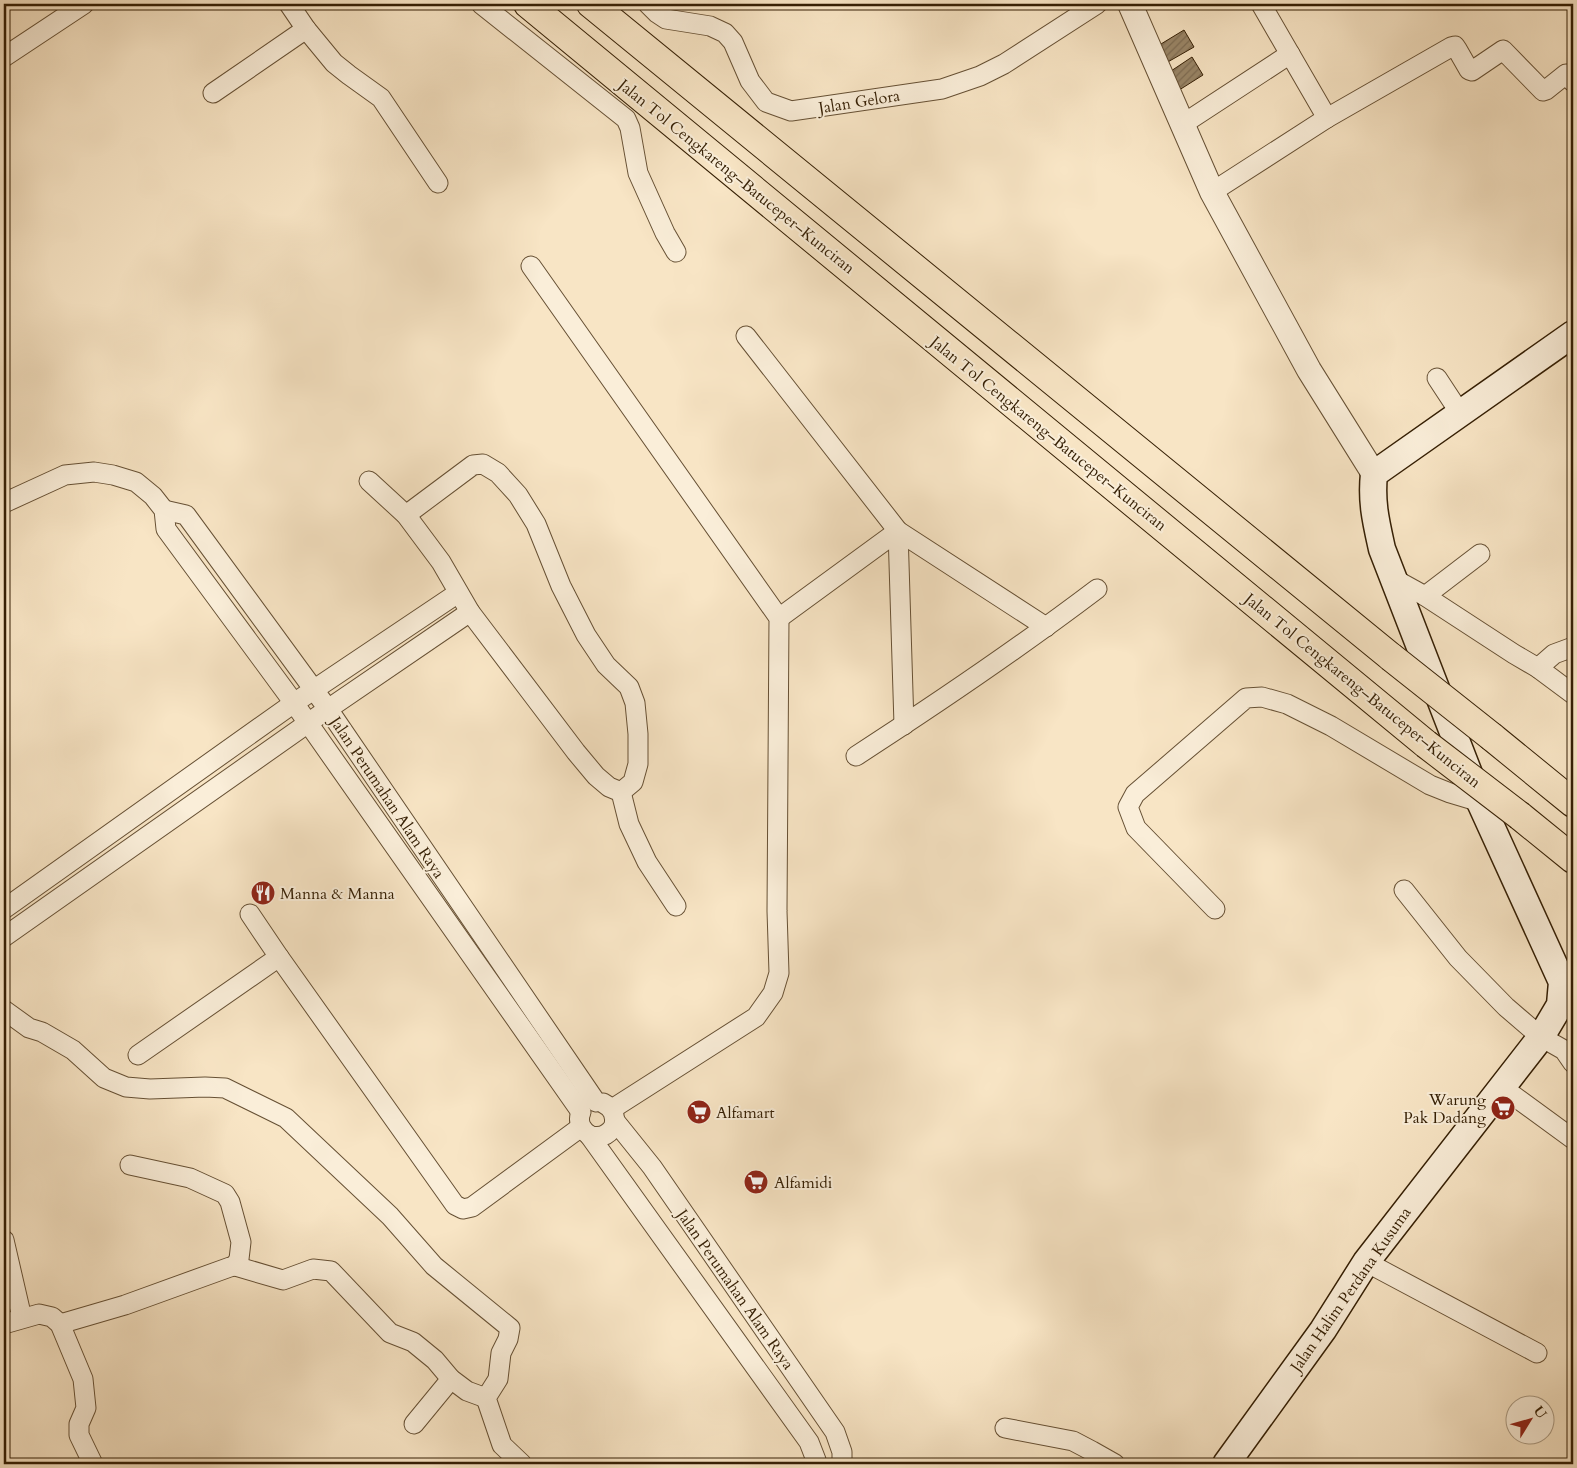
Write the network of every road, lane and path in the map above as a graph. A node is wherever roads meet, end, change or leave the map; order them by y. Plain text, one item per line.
1 (84, 4) edge
2 (289, 4) edge
3 (481, 4) edge
4 (528, 4) edge
5 (591, 4) edge
6 (648, 4) edge
7 (1097, 4) edge
8 (1130, 4) edge
9 (1261, 4) edge
10 (306, 29) junction
11 (1290, 54) junction
12 (4, 57) edge
13 (1573, 82) edge
14 (213, 93) dead end
15 (1328, 118) junction
16 (1183, 124) junction
17 (438, 183) dead end
18 (1212, 192) junction
19 (676, 252) dead end
20 (531, 266) dead end
21 (1573, 334) edge
22 (746, 336) dead end
23 (1437, 378) dead end
24 (1460, 413) junction
25 (1374, 474) junction
26 (368, 481) dead end
27 (4, 503) edge
28 (164, 510) junction
29 (406, 515) junction
30 (898, 531) junction
31 (1480, 554) dead end
32 (1396, 580) junction
33 (1097, 590) dead end
34 (458, 593) junction
35 (1425, 596) junction
36 (470, 612) junction
37 (779, 618) junction
38 (1046, 627) junction
39 (1573, 647) edge
40 (1538, 668) junction
41 (314, 690) junction
42 (1573, 694) edge
43 (294, 703) junction
44 (328, 710) junction
45 (308, 723) junction
46 (904, 725) junction
47 (856, 756) dead end
48 (621, 792) junction
49 (1480, 802) junction
50 (1573, 803) edge
51 (1573, 859) edge
52 (1404, 890) dead end
53 (676, 906) dead end
54 (4, 908) edge
55 (1215, 909) dead end
56 (250, 914) dead end
57 (4, 937) edge
58 (279, 957) junction
59 (1568, 978) edge
60 (4, 1010) edge
61 (1541, 1037) junction
62 (138, 1055) dead end
63 (1570, 1055) edge
64 (1503, 1088) junction
65 (596, 1118) junction
66 (1573, 1139) edge
67 (130, 1165) dead end
68 (4, 1240) edge
69 (1366, 1262) junction
70 (235, 1266) junction
71 (22, 1318) junction
72 (4, 1324) edge
73 (60, 1324) junction
74 (1537, 1353) dead end
75 (451, 1379) junction
76 (486, 1398) junction
77 (414, 1424) dead end
78 (1005, 1428) dead end
79 (835, 1432) junction
80 (809, 1442) junction
81 (92, 1464) edge
82 (522, 1464) edge
83 (816, 1464) edge
84 (842, 1464) edge
85 (1115, 1464) edge
86 (1226, 1464) edge

1 - 12 street
2 - 10 street
3 - 19 street
4 - 51 highway, Jalan Tol Cengkareng–Batuceper–Kunciran, bridge
5 - 50 highway, bridge
6 - 7 street, Jalan Gelora
8 - 16 street
9 - 11 street
10 - 14 street
10 - 17 street
11 - 15 street
11 - 16 street
13 - 15 street
15 - 18 street
16 - 18 street
18 - 25 street
20 - 37 street
21 - 24 main road
22 - 30 street
23 - 24 street
24 - 25 main road
25 - 32 main road, Jalan Halim Perdana Kusuma
26 - 29 street
27 - 28 street, Jalan Perumahan Alam Raya
28 - 41 street, Jalan Perumahan Alam Raya
28 - 43 street, Jalan Perumahan Alam Raya
29 - 34 street
29 - 48 street
30 - 37 street
30 - 38 street
30 - 46 street
31 - 35 street
32 - 35 street
32 - 49 main road, Jalan Halim Perdana Kusuma
33 - 38 street
34 - 36 street
34 - 41 street
35 - 40 street
36 - 44 street
36 - 48 street
37 - 65 street
38 - 46 street
39 - 40 street
40 - 42 street
41 - 43 street
41 - 44 street, Jalan Perumahan Alam Raya
43 - 45 street, Jalan Perumahan Alam Raya
43 - 54 street
44 - 45 street
44 - 65 street, Jalan Perumahan Alam Raya
45 - 57 street
45 - 65 street, Jalan Perumahan Alam Raya
46 - 47 street
48 - 53 street
49 - 55 street
49 - 59 main road, Jalan Halim Perdana Kusuma
52 - 61 street
56 - 58 street
58 - 62 street
58 - 65 street
59 - 61 main road, Jalan Halim Perdana Kusuma
60 - 76 street
61 - 63 street
61 - 64 main road, Jalan Halim Perdana Kusuma
64 - 66 street
64 - 69 main road, Jalan Halim Perdana Kusuma
65 - 79 street, Jalan Perumahan Alam Raya
65 - 80 street, Jalan Perumahan Alam Raya
67 - 70 street
68 - 71 street
69 - 74 street
69 - 86 main road, Jalan Halim Perdana Kusuma
70 - 73 street
70 - 75 street
71 - 72 street
71 - 73 street
73 - 81 street
75 - 76 street
75 - 77 street
76 - 82 street
78 - 85 street
79 - 80 street
79 - 84 street, Jalan Perumahan Alam Raya
80 - 83 street, Jalan Perumahan Alam Raya

